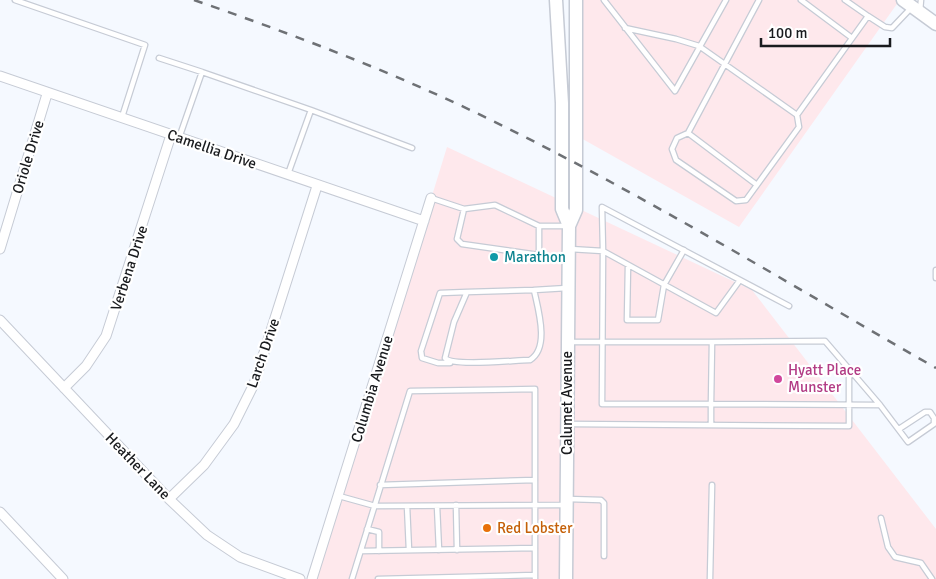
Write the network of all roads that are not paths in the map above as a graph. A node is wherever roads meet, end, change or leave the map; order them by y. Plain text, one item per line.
1 (16, 0) edge
2 (556, 0) edge
3 (576, 0) edge
4 (604, 0) edge
5 (726, 0) edge
6 (759, 0) edge
7 (801, 0) edge
8 (846, 0) edge
9 (914, 5) edge
10 (868, 16) junction
11 (936, 24) edge
12 (625, 28) junction
13 (852, 38) junction
14 (699, 46) junction
15 (159, 58) dead end
16 (724, 64) junction
17 (202, 72) junction
18 (0, 76) edge
19 (47, 94) junction
20 (311, 110) junction
21 (797, 115) junction
22 (122, 118) junction
23 (688, 133) junction
24 (175, 136) junction
25 (412, 148) dead end
26 (287, 176) junction
27 (757, 185) junction
28 (317, 186) junction
29 (431, 198) joint
30 (464, 209) junction
31 (424, 221) junction
32 (539, 226) junction
33 (569, 226) junction
34 (0, 249) edge
35 (684, 250) junction
36 (603, 252) junction
37 (568, 254) junction
38 (539, 255) junction
39 (628, 265) junction
40 (936, 270) edge
41 (936, 278) edge
42 (740, 280) junction
43 (664, 285) junction
44 (568, 288) junction
45 (534, 290) junction
46 (466, 292) junction
47 (789, 306) dead end
48 (0, 320) edge
49 (568, 342) junction
50 (712, 342) junction
51 (601, 343) junction
52 (452, 363) junction
53 (849, 368) junction
54 (64, 388) junction
55 (711, 404) junction
56 (848, 405) junction
57 (880, 405) junction
58 (567, 424) junction
59 (711, 425) junction
60 (899, 429) junction
61 (535, 480) junction
62 (380, 485) junction
63 (712, 485) dead end
64 (338, 496) junction
65 (169, 499) junction
66 (566, 502) junction
67 (535, 505) junction
68 (375, 506) junction
69 (407, 506) junction
70 (437, 506) junction
71 (456, 506) junction
72 (0, 512) edge
73 (881, 518) dead end
74 (367, 529) junction
75 (535, 548) junction
76 (379, 550) junction
77 (409, 550) junction
78 (439, 550) junction
79 (457, 550) junction
80 (361, 551) junction
81 (604, 556) dead end
82 (535, 577) edge
83 (63, 579) edge
84 (300, 579) edge
85 (312, 579) edge
86 (352, 579) edge
87 (378, 579) edge
88 (566, 579) edge
89 (710, 579) edge
90 (932, 579) edge

1 - 22 lane
2 - 33 main road, Calumet Avenue
3 - 33 main road, Calumet Avenue
4 - 12 lane
5 - 14 lane
6 - 16 lane
7 - 13 lane
8 - 10 lane
9 - 10 lane
9 - 11 main road
10 - 13 lane
12 - 14 lane
12 - 14 lane
13 - 21 lane
14 - 16 lane
15 - 17 lane
16 - 21 lane
16 - 23 lane
17 - 20 lane
17 - 24 lane
18 - 19 street, Camellia Drive
19 - 22 street, Camellia Drive
19 - 34 street, Oriole Drive
20 - 25 lane
20 - 26 lane
21 - 27 lane
22 - 24 street, Camellia Drive
23 - 27 lane
23 - 27 lane
24 - 26 street, Camellia Drive
24 - 54 street, Verbena Drive
26 - 28 street, Camellia Drive
28 - 31 street, Camellia Drive
28 - 65 street, Larch Drive
29 - 30 lane
29 - 31 street, Columbia Avenue
30 - 32 lane
30 - 38 lane
31 - 64 street, Columbia Avenue
32 - 33 lane
32 - 38 lane
33 - 37 main road, Calumet Avenue
35 - 36 lane
35 - 42 lane
35 - 43 lane
36 - 37 lane
36 - 39 lane
36 - 51 lane
37 - 38 lane
37 - 44 main road, Calumet Avenue
39 - 43 lane
39 - 43 lane
40 - 41 lane
42 - 43 lane
42 - 47 lane
44 - 45 lane
44 - 49 main road, Calumet Avenue
45 - 46 lane
45 - 52 lane
46 - 52 lane
46 - 52 lane
48 - 54 street, Heather Lane
49 - 51 lane
49 - 58 main road, Calumet Avenue
50 - 51 lane
50 - 53 lane
50 - 55 lane
51 - 55 lane
53 - 56 lane
53 - 57 lane
54 - 65 street, Heather Lane
55 - 56 lane
55 - 59 lane
56 - 57 lane
56 - 59 lane
57 - 60 lane
58 - 59 lane
58 - 66 main road, Calumet Avenue
60 - 60 lane
61 - 62 lane
61 - 62 lane
61 - 67 lane
62 - 68 lane
63 - 89 lane
64 - 68 lane
64 - 85 street, Columbia Avenue
65 - 84 street, Heather Lane
66 - 67 lane
66 - 81 lane
66 - 88 main road, Calumet Avenue
67 - 71 lane
67 - 75 lane
68 - 69 lane
68 - 74 lane
69 - 70 lane
69 - 77 lane
70 - 71 lane
70 - 78 lane
71 - 79 lane
72 - 83 street
73 - 90 lane
74 - 76 lane
74 - 80 lane
75 - 79 lane
75 - 82 lane
76 - 77 lane
76 - 80 lane
77 - 78 lane
78 - 79 lane
80 - 86 lane
82 - 87 lane

